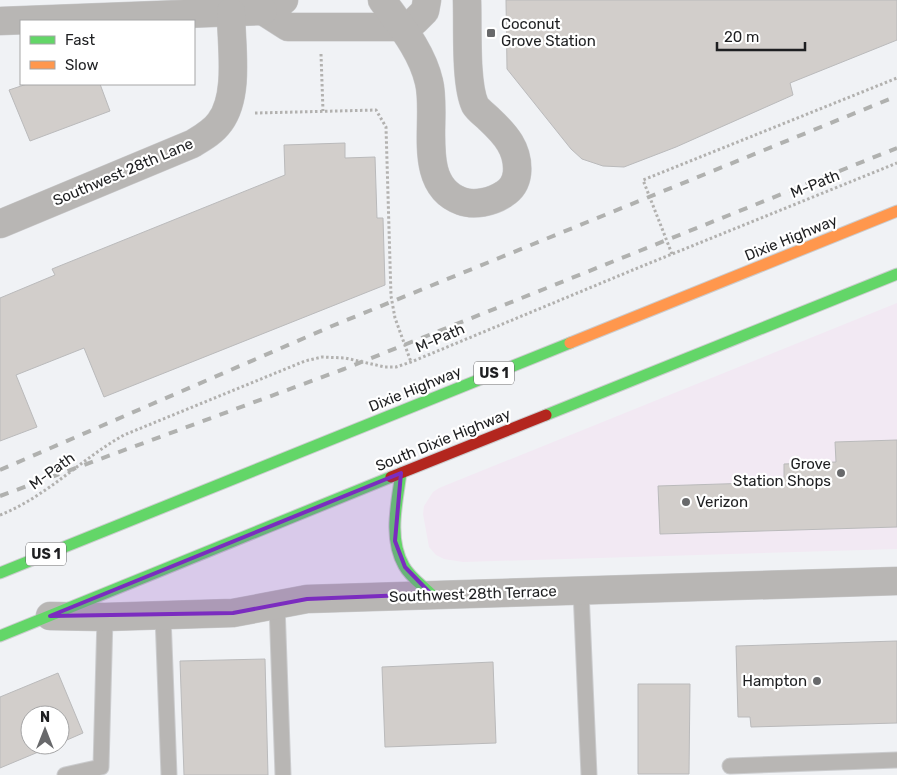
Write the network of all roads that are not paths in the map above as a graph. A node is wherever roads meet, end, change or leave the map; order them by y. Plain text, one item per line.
1 (382, 0) edge
2 (427, 0) edge
3 (467, 0) edge
4 (273, 6) edge
5 (231, 12) junction
6 (20, 20) edge
7 (26, 20) edge
8 (0, 21) edge
9 (401, 26) junction
10 (897, 211) edge
11 (0, 224) edge
12 (897, 274) edge
13 (401, 473) junction
14 (0, 573) edge
15 (897, 581) edge
16 (581, 591) junction
17 (431, 594) junction
18 (277, 605) junction
19 (50, 616) junction
20 (163, 616) junction
21 (105, 617) junction
22 (0, 636) edge
23 (897, 760) edge
24 (730, 766) dead end
25 (65, 775) edge
26 (169, 775) edge
27 (284, 775) edge
28 (588, 775) edge

1 - 9 street
2 - 9 street
3 - 9 street
4 - 5 street
4 - 9 street
5 - 7 street
5 - 11 street, Southwest 28th Lane
6 - 8 street
10 - 14 highway, Dixie Highway / US 1
12 - 13 highway, South Dixie Highway
13 - 17 highway
13 - 19 highway, South Dixie Highway
15 - 16 street, Southwest 28th Terrace
16 - 17 street, Southwest 28th Terrace
16 - 28 lane
17 - 18 street, Southwest 28th Terrace
18 - 20 street, Southwest 28th Terrace
18 - 27 lane
19 - 21 street, Southwest 28th Terrace
19 - 22 highway, South Dixie Highway
20 - 21 street, Southwest 28th Terrace
20 - 26 lane
21 - 25 lane
23 - 24 lane

